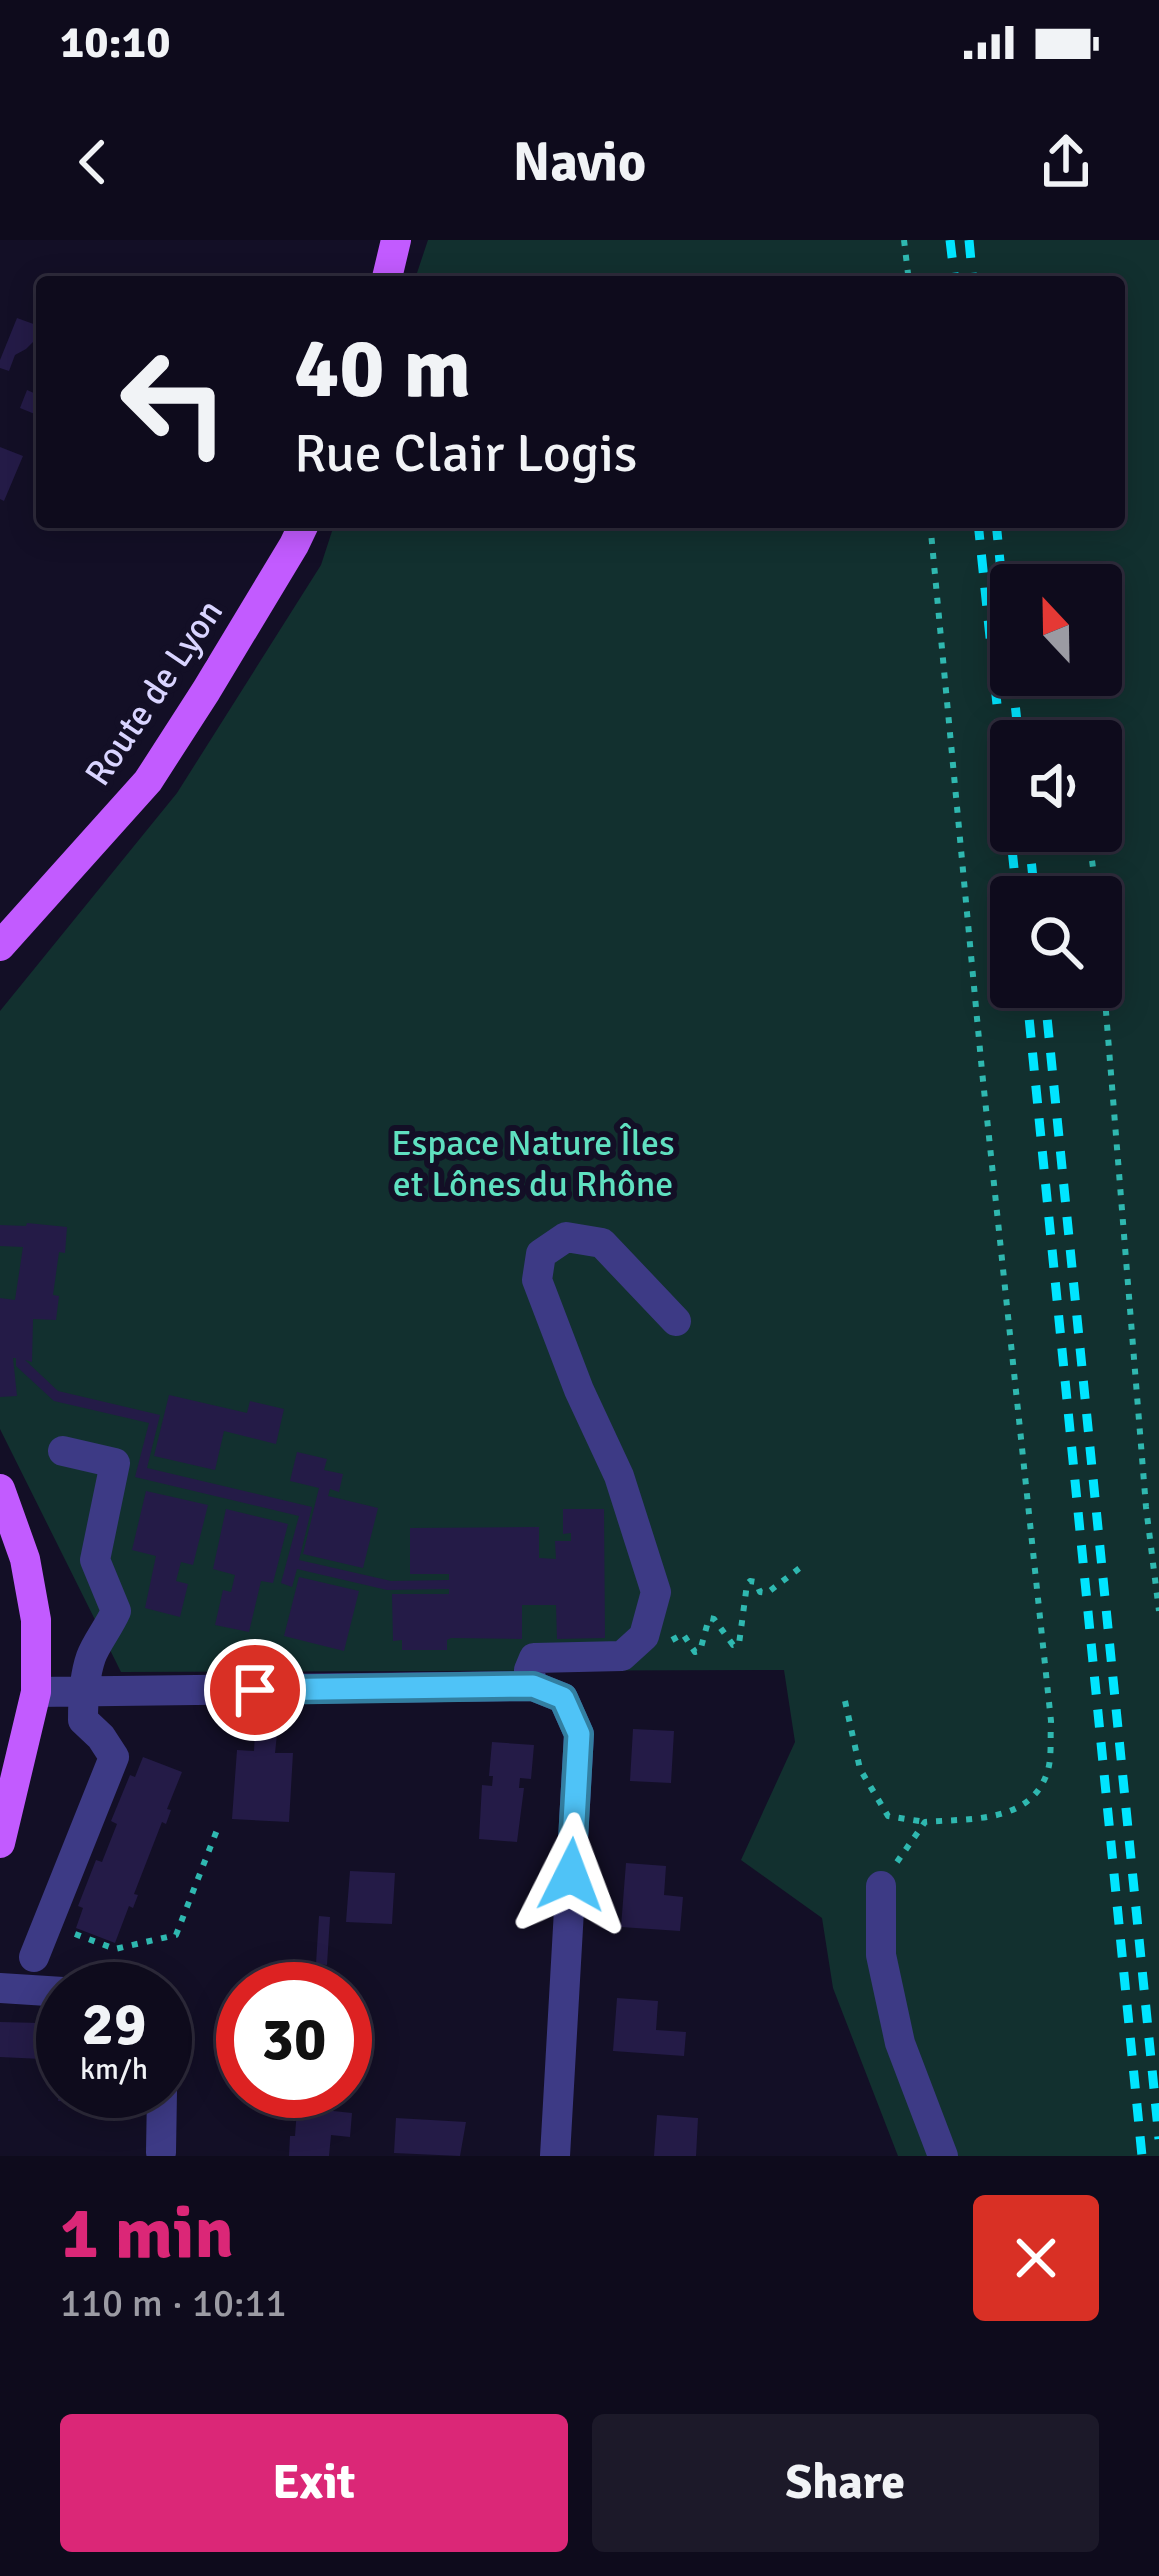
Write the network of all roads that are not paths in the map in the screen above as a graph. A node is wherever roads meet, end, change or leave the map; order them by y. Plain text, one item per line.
1 (395, 240) edge
2 (387, 276) edge
3 (301, 528) edge
4 (0, 946) edge
5 (676, 1321) dead end
6 (63, 1450) dead end
7 (0, 1490) edge
8 (533, 1686) junction
9 (83, 1692) junction
10 (36, 1693) junction
11 (0, 1843) edge
12 (881, 1886) road end
13 (34, 1957) dead end
14 (0, 1988) edge
15 (36, 1990) edge
16 (162, 2118) edge
17 (161, 2152) dead end
18 (555, 2156) edge
19 (943, 2156) edge

1 - 2 main road
3 - 4 main road, Route de Lyon
5 - 8 street
6 - 9 street
7 - 10 main road
8 - 9 street
8 - 18 street
9 - 10 street
9 - 13 street
10 - 11 main road
12 - 19 street
14 - 15 street
16 - 17 street

